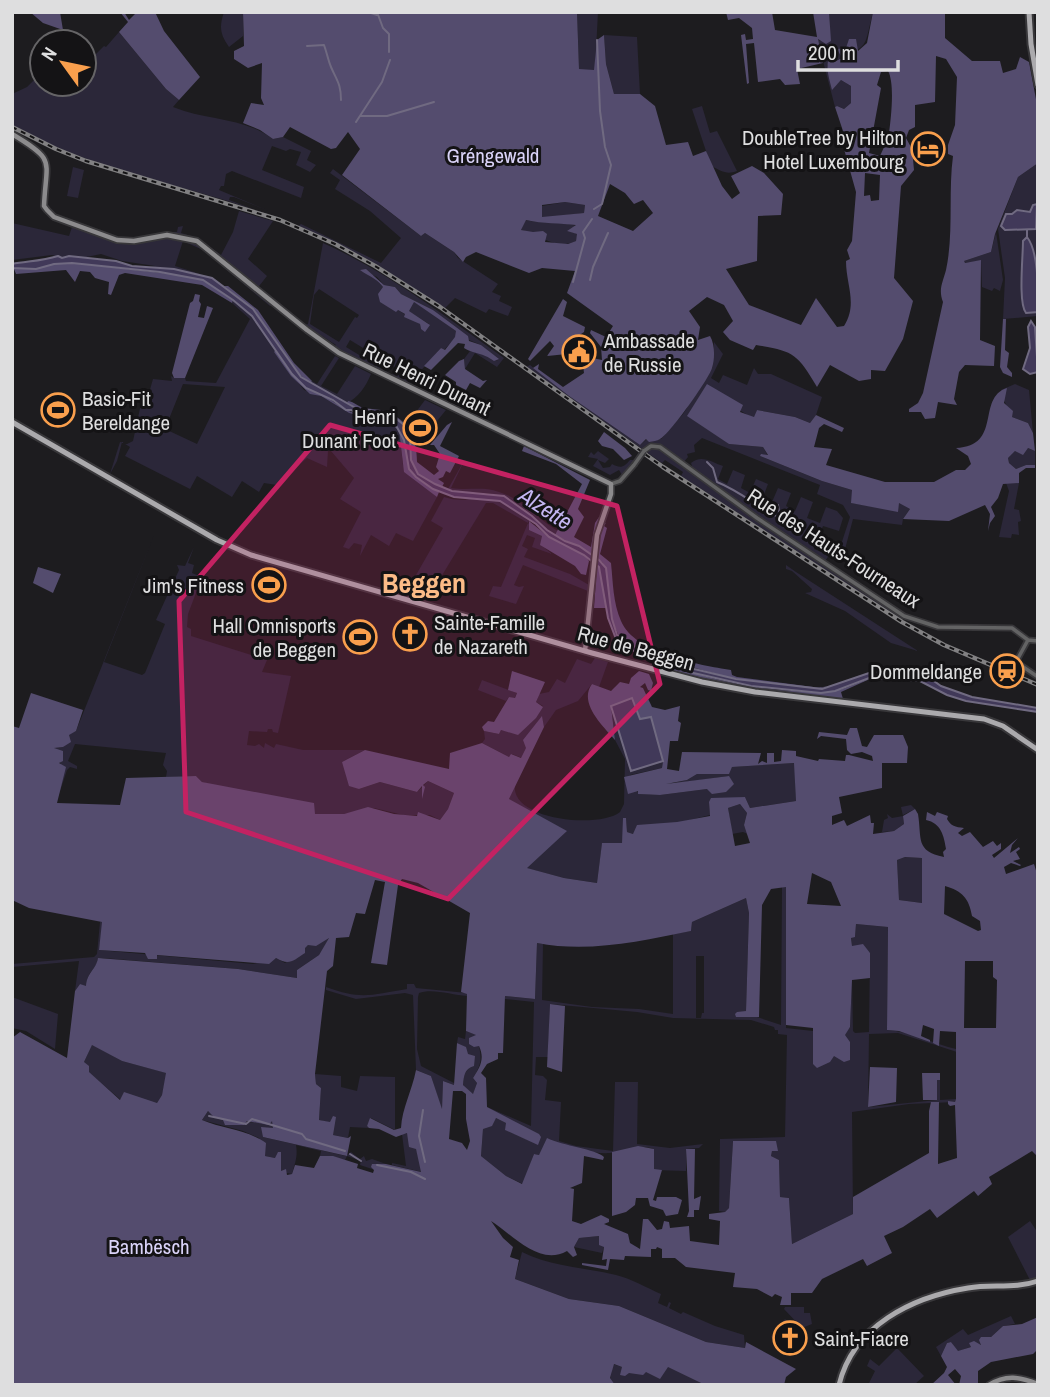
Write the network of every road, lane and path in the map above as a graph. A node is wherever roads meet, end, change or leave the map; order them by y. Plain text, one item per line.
1 (1029, 12) edge
2 (1038, 85) edge
3 (12, 134) edge
4 (12, 422) edge
5 (611, 484) junction
6 (1028, 640) junction
7 (1038, 641) edge
8 (585, 651) junction
9 (1038, 677) edge
10 (1038, 750) edge
11 (1038, 1281) edge
12 (1038, 1384) edge
13 (839, 1385) edge
14 (989, 1385) edge

1 - 2 main road
3 - 5 main road, Rue Henri Dunant
4 - 8 main road, Rue de Beggen
5 - 6 street, Rue des Hauts-Fourneaux, bridge
5 - 8 main road
6 - 7 street, Rue des Hauts-Fourneaux
6 - 9 street
8 - 10 main road, Rue de Beggen
11 - 13 main road
12 - 14 main road

